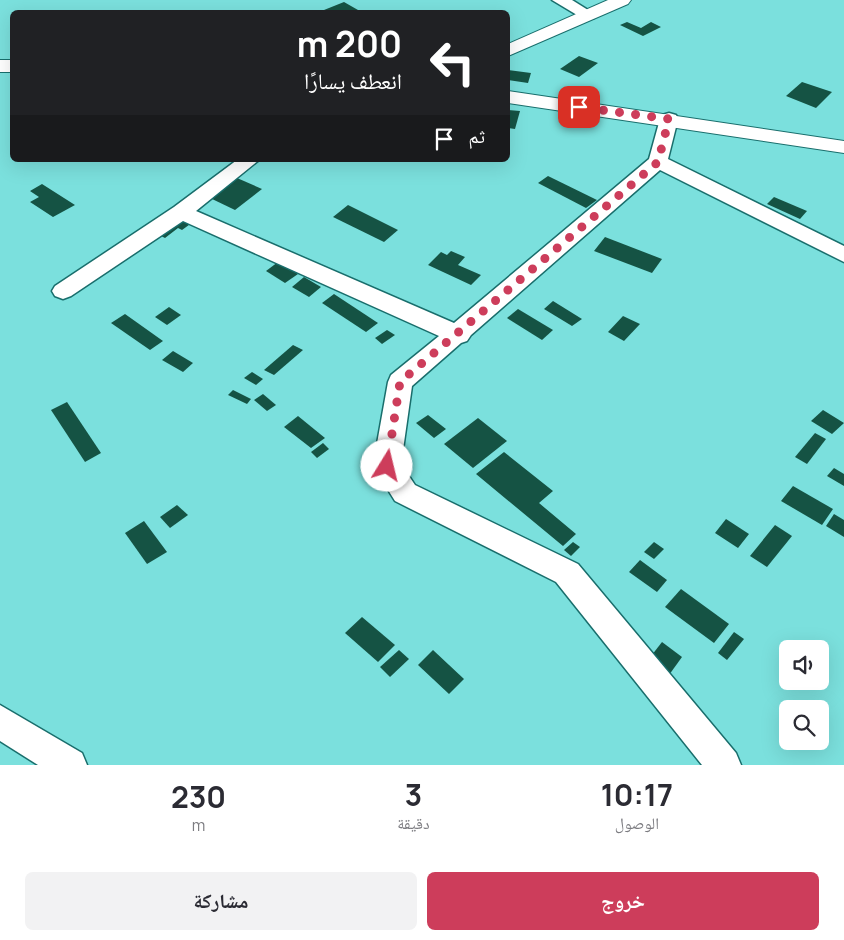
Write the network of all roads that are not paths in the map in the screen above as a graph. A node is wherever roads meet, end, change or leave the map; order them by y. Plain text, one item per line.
1 (560, 0) edge
2 (622, 0) edge
3 (588, 15) junction
4 (510, 50) edge
5 (510, 97) edge
6 (669, 119) junction
7 (844, 146) edge
8 (246, 162) edge
9 (658, 162) junction
10 (181, 212) junction
11 (844, 255) edge
12 (63, 291) dead end
13 (459, 335) junction
14 (0, 722) edge
15 (70, 765) edge
16 (724, 765) edge

1 - 3 street
2 - 3 street
3 - 4 street
5 - 6 street
6 - 7 street
6 - 9 street
8 - 10 street
9 - 11 street
9 - 13 street
10 - 12 street
10 - 13 street
13 - 16 street
14 - 15 street

